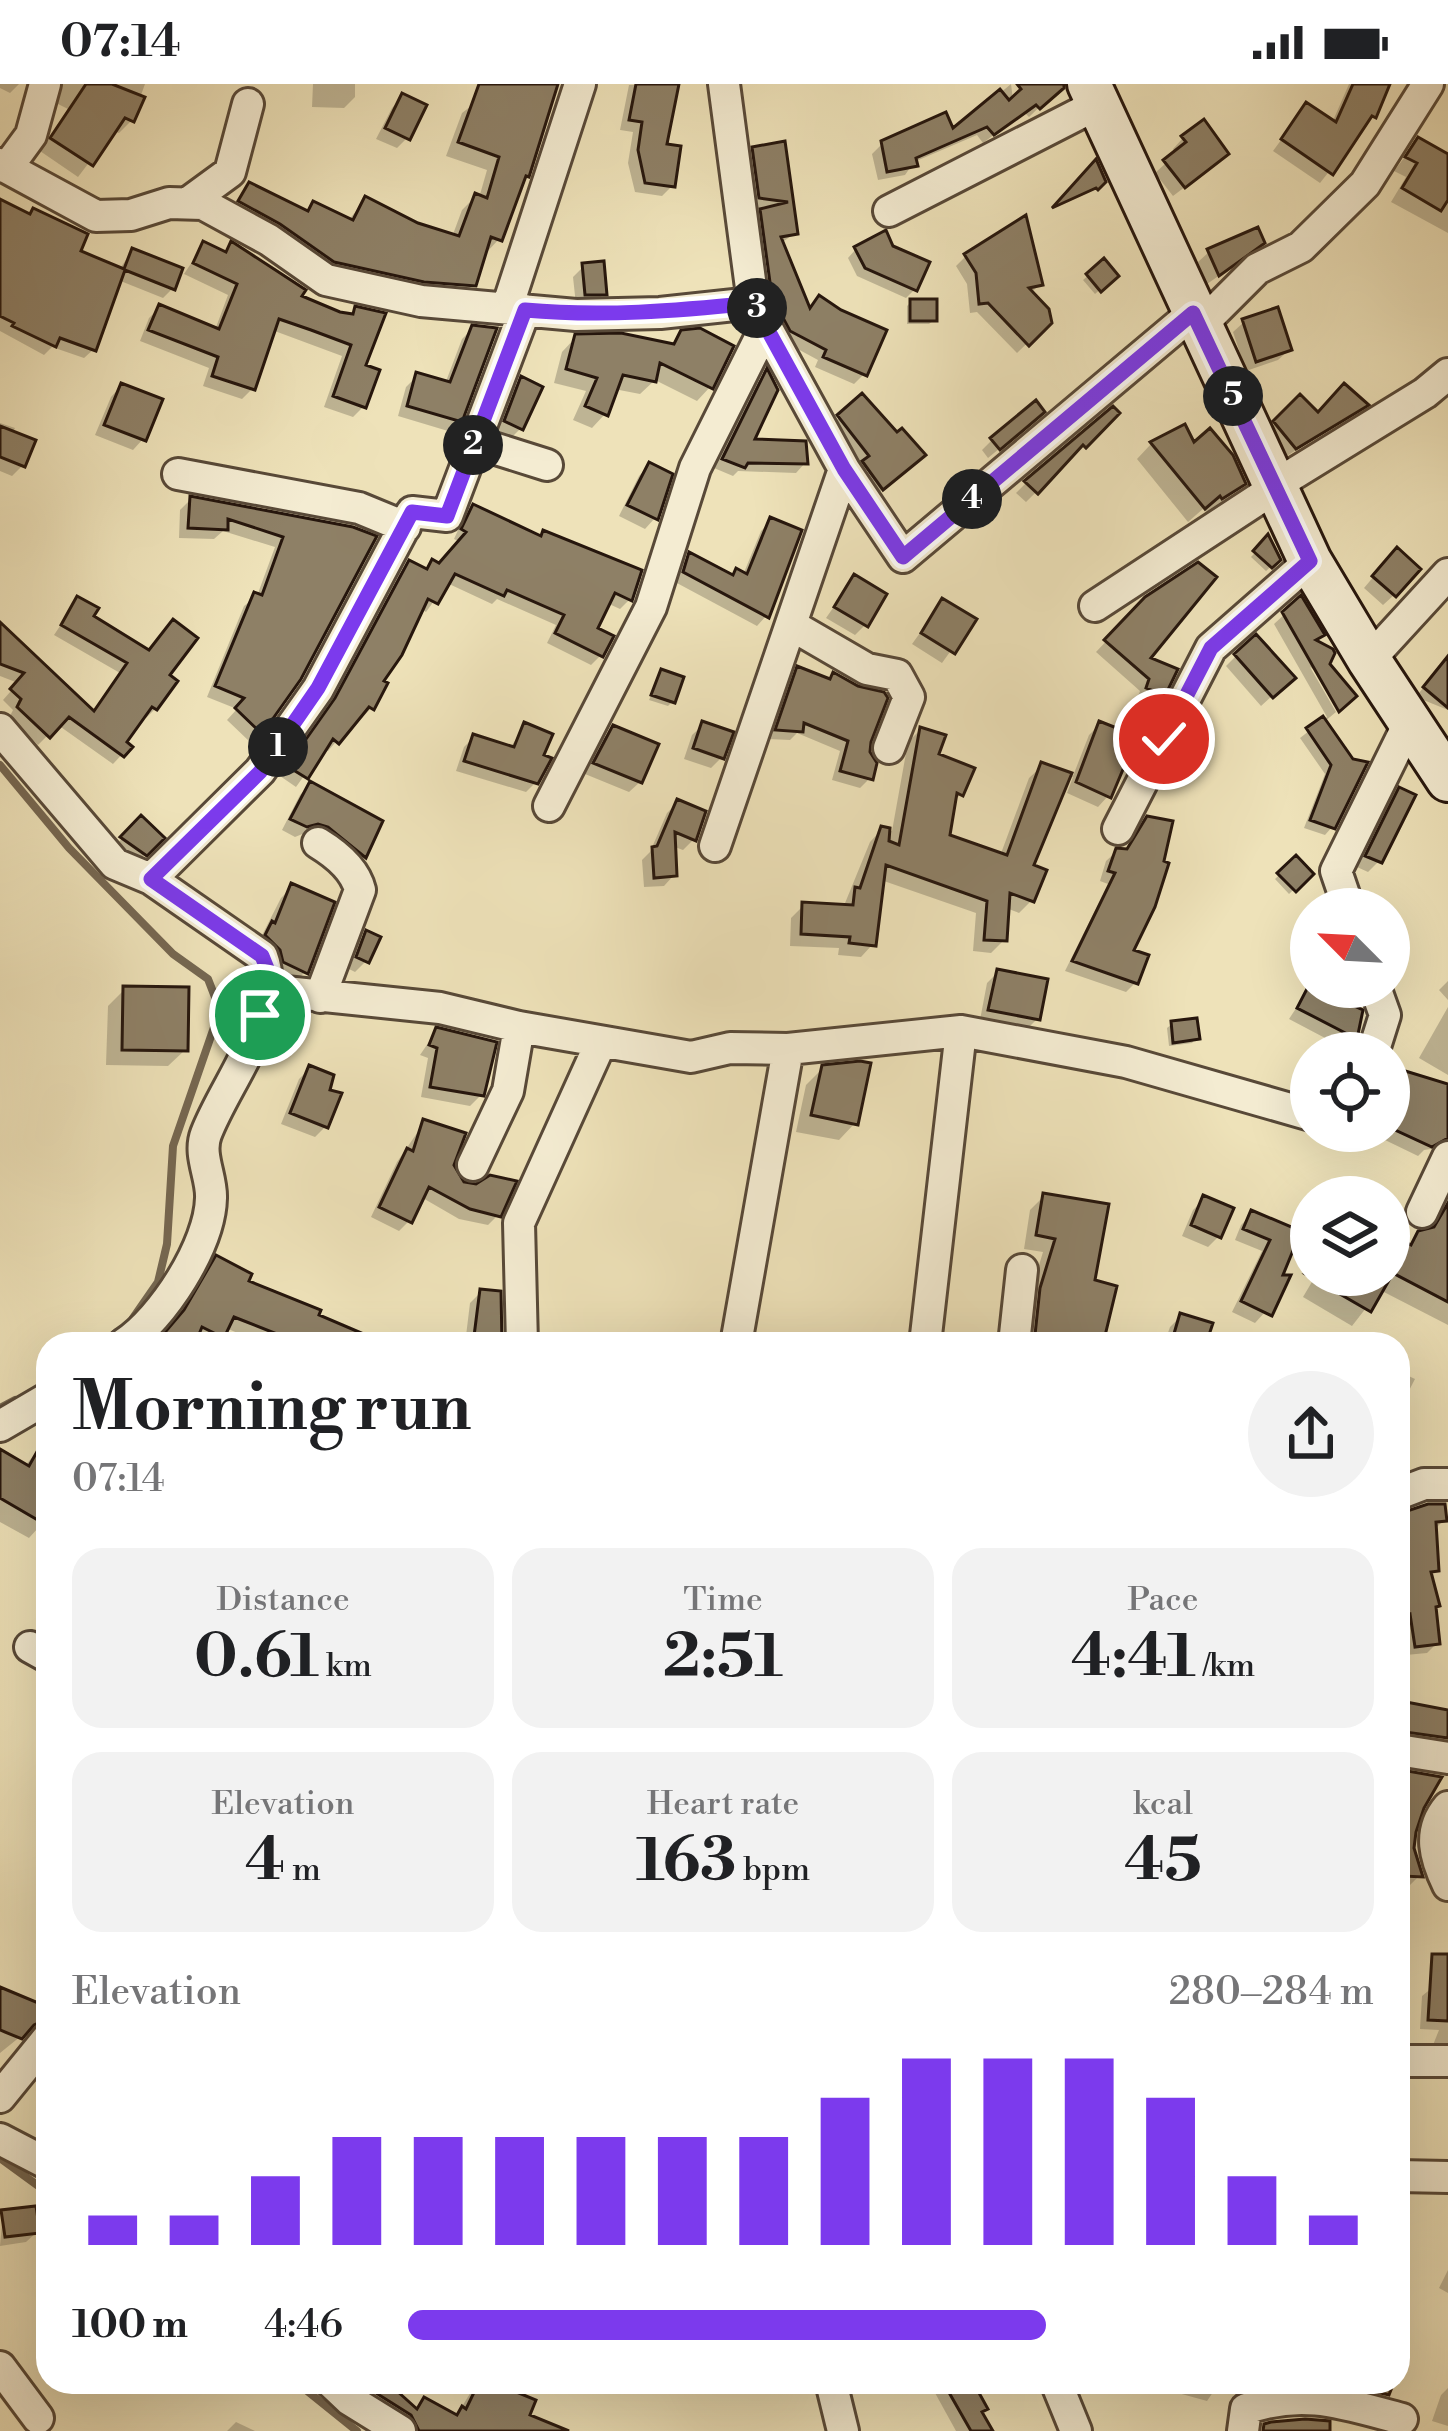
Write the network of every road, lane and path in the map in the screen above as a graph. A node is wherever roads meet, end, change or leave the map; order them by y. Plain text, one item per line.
1 (45, 84) edge
2 (580, 84) edge
3 (724, 84) edge
4 (1428, 84) edge
5 (1094, 94) edge
6 (248, 104) dead end
7 (8, 153) edge
8 (189, 202) junction
9 (889, 211) dead end
10 (516, 309) junction
11 (759, 315) junction
12 (1196, 320) junction
13 (1448, 374) edge
14 (474, 442) junction
15 (547, 465) dead end
16 (844, 469) junction
17 (178, 475) dead end
18 (1275, 487) junction
19 (405, 527) junction
20 (1310, 561) junction
21 (1448, 574) edge
22 (1095, 606) dead end
23 (793, 626) junction
24 (1369, 660) junction
25 (1409, 723) junction
26 (0, 729) edge
27 (889, 748) dead end
28 (1448, 780) edge
29 (549, 806) dead end
30 (1118, 829) dead end
31 (318, 844) dead end
32 (715, 847) dead end
33 (151, 879) junction
34 (1342, 888) edge
35 (266, 990) junction
36 (320, 997) junction
37 (519, 1027) junction
38 (961, 1031) junction
39 (601, 1042) junction
40 (788, 1048) junction
41 (1290, 1108) edge
42 (1448, 1156) edge
43 (473, 1165) dead end
44 (1422, 1212) dead end
45 (1022, 1270) dead end
46 (138, 1332) edge
47 (522, 1332) edge
48 (738, 1332) edge
49 (926, 1332) edge
50 (1015, 1332) edge
51 (36, 1405) edge
52 (0, 1426) edge
53 (1448, 1484) edge
54 (1410, 1489) edge
55 (1410, 1752) edge
56 (1448, 1758) edge
57 (1448, 1807) edge
58 (1448, 1885) edge
59 (36, 2053) edge
60 (1448, 2060) edge
61 (1410, 2061) edge
62 (0, 2097) edge
63 (0, 2139) edge
64 (36, 2158) edge
65 (1410, 2176) edge
66 (1448, 2177) edge
67 (0, 2367) edge
68 (344, 2394) edge
69 (834, 2394) edge
70 (1061, 2394) edge
71 (1271, 2394) edge
72 (1303, 2394) edge
73 (38, 2419) dead end
74 (1402, 2419) dead end
75 (400, 2431) edge
76 (844, 2431) edge
77 (1076, 2431) edge
78 (1243, 2431) edge

1 - 7 street
2 - 10 street
3 - 11 street
4 - 12 street
5 - 9 street
5 - 12 main road
6 - 8 street
7 - 8 street
8 - 10 street
10 - 11 street
10 - 14 street
11 - 16 street
11 - 29 street
12 - 16 street
12 - 18 main road
13 - 18 street
14 - 15 street
14 - 19 street
16 - 23 street
17 - 19 street
18 - 20 main road
18 - 22 street
19 - 33 street
20 - 24 main road
20 - 30 street
21 - 24 street
23 - 27 street
23 - 32 street
24 - 25 main road
25 - 28 main road
25 - 34 street
26 - 33 street
31 - 36 street
33 - 35 street
35 - 36 street
35 - 46 street
36 - 37 street
37 - 39 street
37 - 43 street
38 - 40 street
38 - 41 street
38 - 49 street
39 - 40 street
39 - 47 street
40 - 48 street
42 - 44 street
45 - 50 street
51 - 52 street
53 - 54 street
55 - 56 street
57 - 58 street
59 - 62 street
60 - 61 street
63 - 64 street
65 - 66 street
67 - 73 street
68 - 75 street
69 - 76 street
70 - 77 street
71 - 78 street
72 - 74 street

